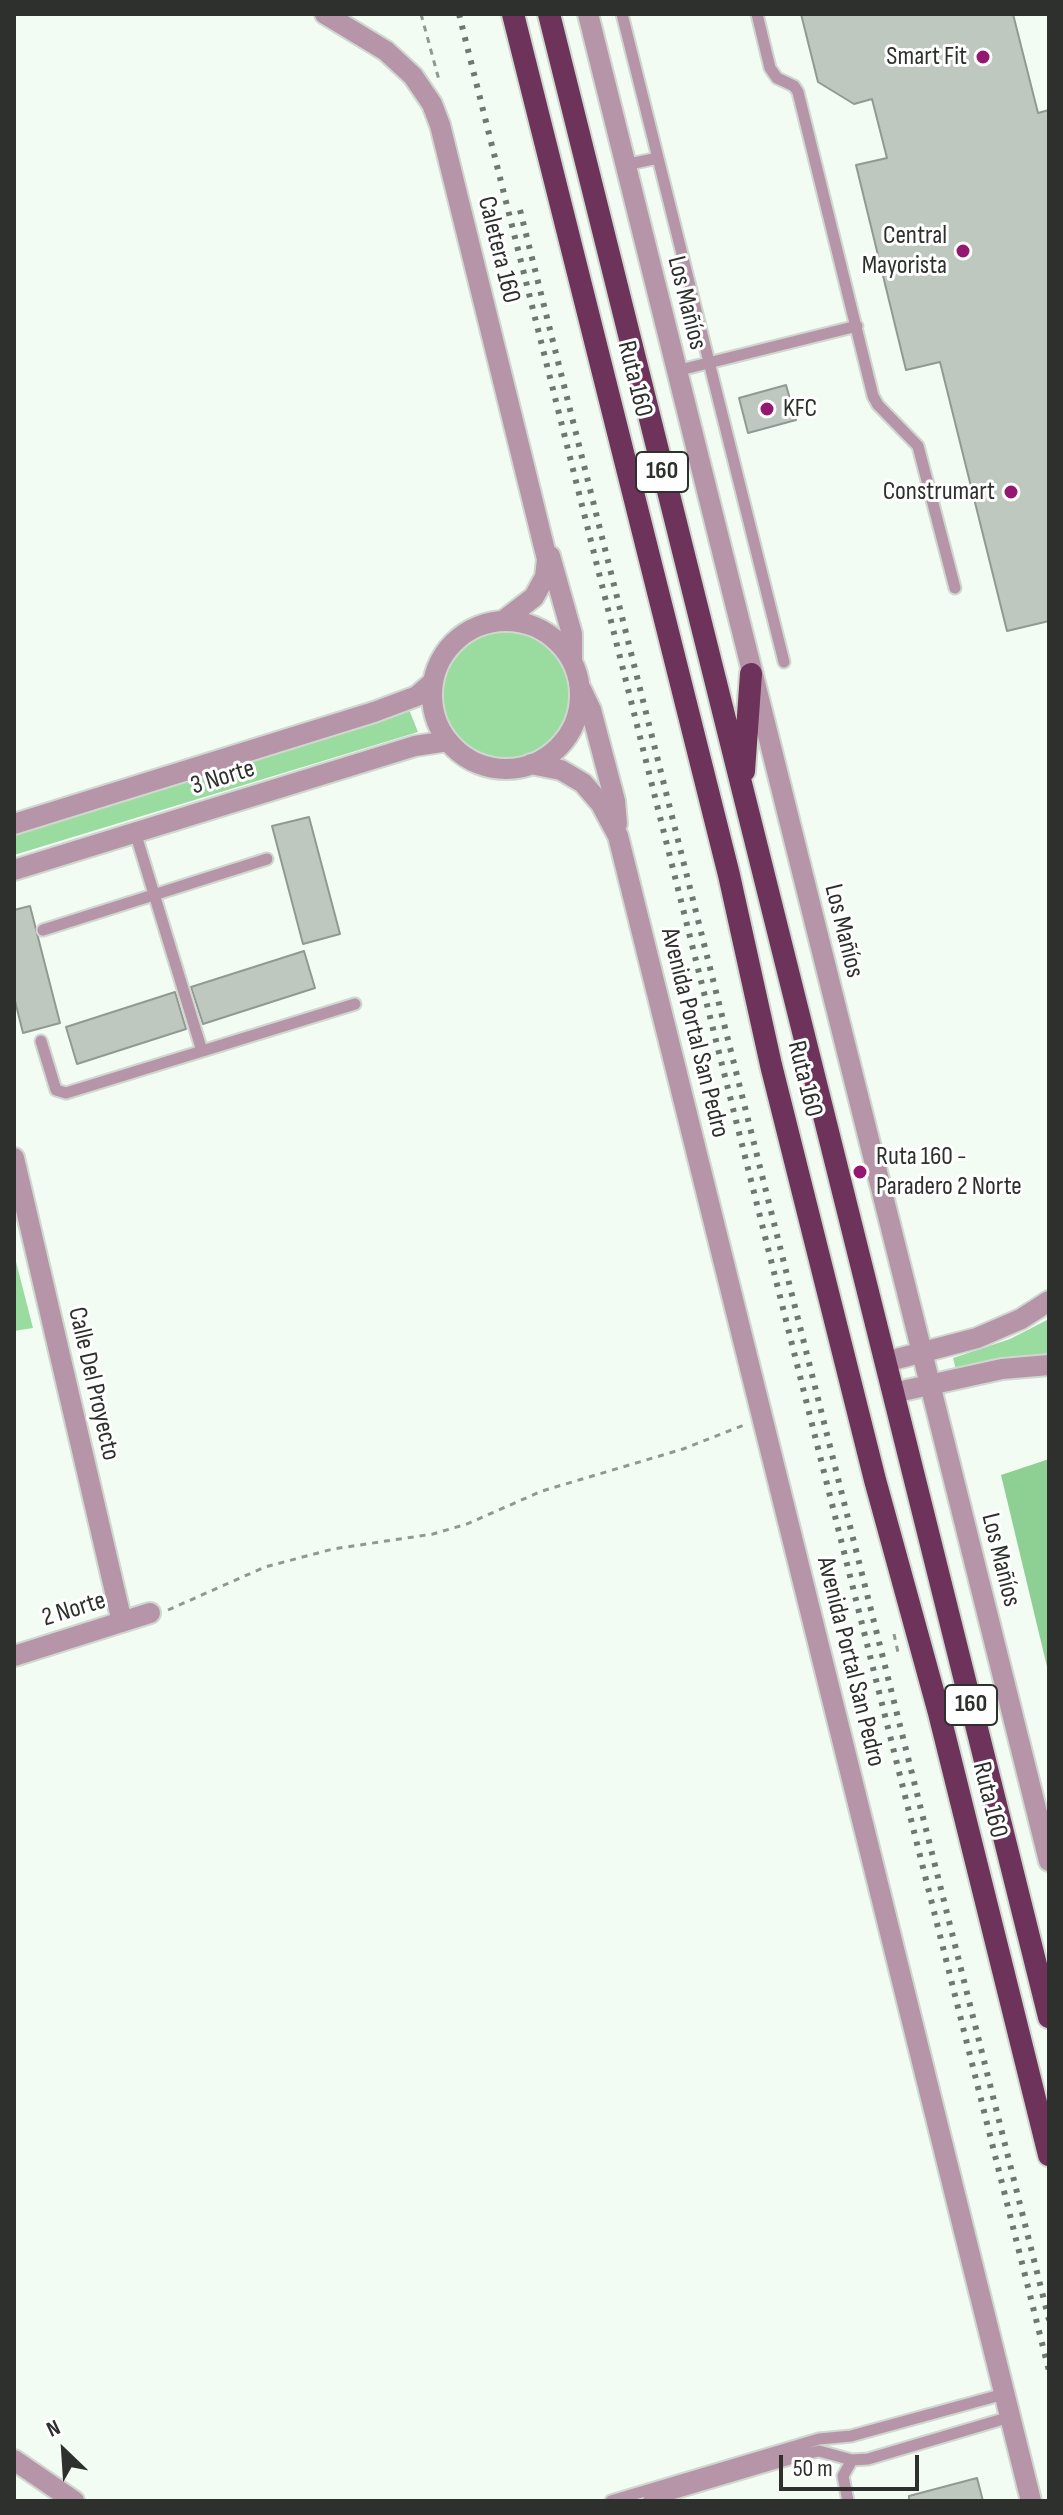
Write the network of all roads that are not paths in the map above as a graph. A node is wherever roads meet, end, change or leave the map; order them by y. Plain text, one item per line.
1 (325, 14) edge
2 (513, 14) edge
3 (549, 14) edge
4 (588, 14) edge
5 (622, 14) edge
6 (757, 14) edge
7 (658, 158) junction
8 (625, 165) junction
9 (857, 326) junction
10 (711, 362) junction
11 (676, 371) junction
12 (545, 548) junction
13 (955, 588) dead end
14 (503, 621) junction
15 (572, 660) junction
16 (784, 662) dead end
17 (751, 674) junction
18 (433, 682) junction
19 (580, 686) junction
20 (448, 741) junction
21 (531, 764) junction
22 (742, 792) junction
23 (14, 824) edge
24 (135, 832) junction
25 (618, 836) junction
26 (267, 859) dead end
27 (14, 870) edge
28 (155, 897) junction
29 (43, 930) dead end
30 (355, 1004) dead end
31 (41, 1041) dead end
32 (202, 1051) junction
33 (14, 1158) edge
34 (1049, 1301) edge
35 (922, 1352) junction
36 (885, 1362) junction
37 (1049, 1365) edge
38 (930, 1387) junction
39 (852, 1388) junction
40 (893, 1393) junction
41 (150, 1613) dead end
42 (122, 1622) junction
43 (14, 1656) edge
44 (1049, 1861) edge
45 (1049, 2017) edge
46 (1049, 2155) edge
47 (1004, 2394) junction
48 (1010, 2417) junction
49 (14, 2460) edge
50 (852, 2460) junction
51 (74, 2501) edge
52 (611, 2501) edge
53 (648, 2501) edge
54 (848, 2501) edge
55 (1031, 2501) edge

1 - 12 street, Caletera 160
2 - 39 highway, Ruta 160 / 160
3 - 22 highway, Ruta 160 / 160
4 - 8 street, Los Mañíos
5 - 7 lane
6 - 9 lane
7 - 8 lane
7 - 10 lane
8 - 11 street, Los Mañíos
9 - 10 lane
9 - 13 lane
10 - 11 lane
10 - 16 lane
11 - 17 street, Los Mañíos
12 - 14 street, Caletera 160
12 - 15 street, Caletera 160
14 - 15 street
14 - 18 street
15 - 19 street
17 - 22 highway
17 - 35 street, Los Mañíos
18 - 20 street
18 - 23 street, 3 Norte
19 - 21 street
19 - 25 street, Avenida Portal San Pedro
20 - 21 street
20 - 24 street, 3 Norte
21 - 25 street, Avenida Portal San Pedro
22 - 36 highway, Ruta 160 / 160
24 - 27 street, 3 Norte
24 - 28 lane
25 - 47 street, Avenida Portal San Pedro
26 - 28 lane
28 - 29 lane
28 - 32 lane
30 - 32 lane
31 - 32 lane
33 - 42 street, Calle Del Proyecto
34 - 35 street
35 - 36 street
35 - 38 street, Los Mañíos
36 - 39 highway
36 - 40 highway, Ruta 160 / 160
37 - 38 street
38 - 40 street
38 - 44 street, Los Mañíos
39 - 40 highway
39 - 46 highway, Ruta 160 / 160
40 - 45 highway, Ruta 160 / 160
41 - 42 street, 2 Norte
42 - 43 street, 2 Norte
47 - 48 street, Avenida Portal San Pedro
47 - 52 lane
48 - 50 lane
48 - 55 street, Avenida Portal San Pedro
49 - 51 street
50 - 53 lane
50 - 54 lane

